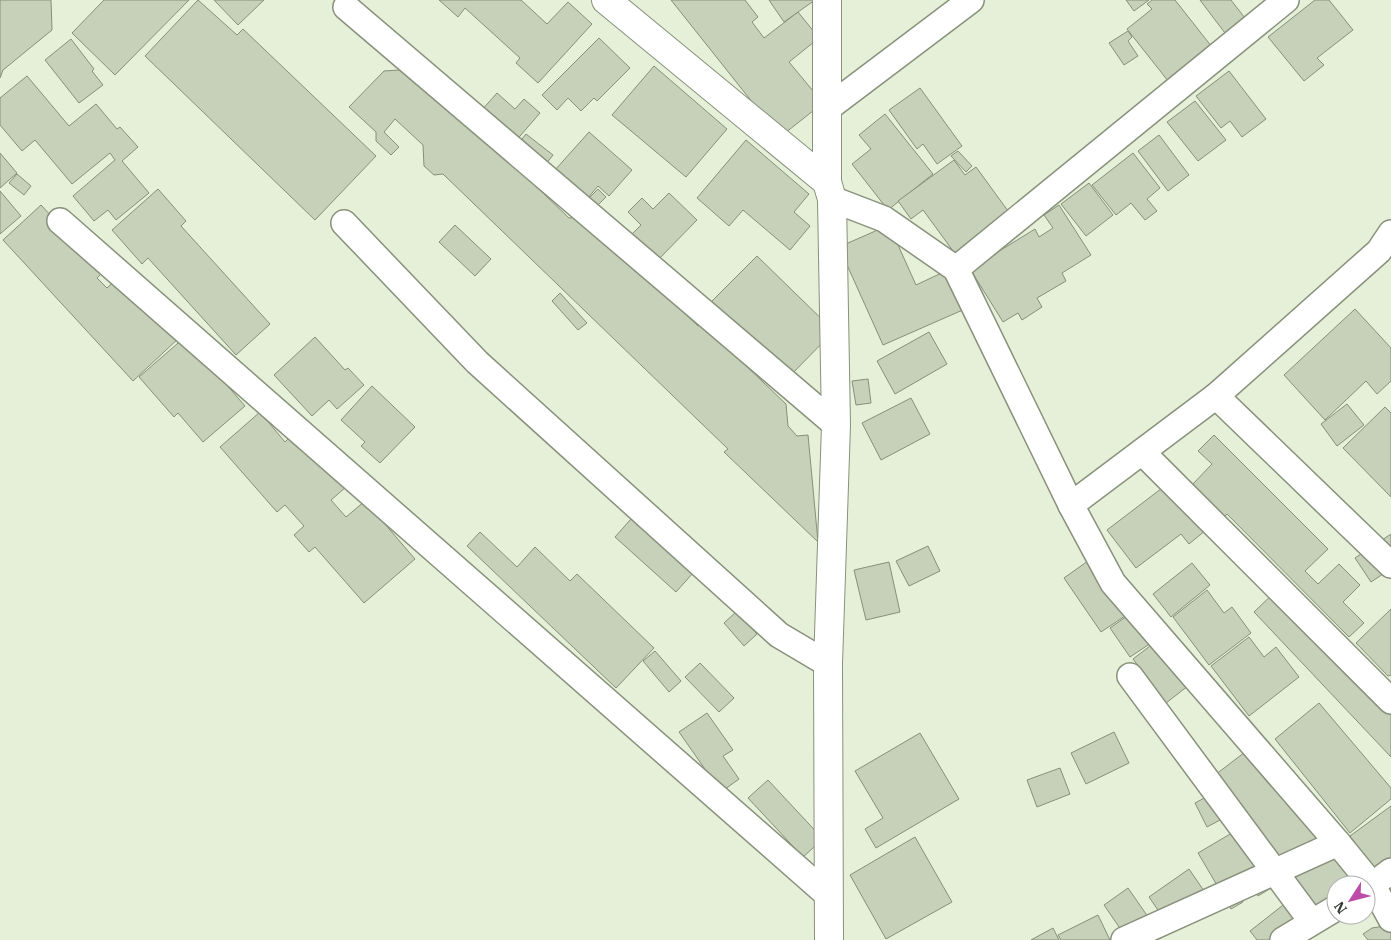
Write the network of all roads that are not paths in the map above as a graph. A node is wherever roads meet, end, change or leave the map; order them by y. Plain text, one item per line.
1 (606, 0) edge
2 (827, 0) edge
3 (971, 0) edge
4 (1286, 0) edge
5 (346, 7) dead end
6 (828, 108) junction
7 (830, 190) junction
8 (60, 221) dead end
9 (344, 223) dead end
10 (1391, 233) edge
11 (956, 269) junction
12 (1216, 396) junction
13 (836, 425) junction
14 (1142, 452) junction
15 (1071, 505) junction
16 (1391, 565) edge
17 (828, 664) junction
18 (1130, 676) dead end
19 (1391, 701) edge
20 (1338, 842) junction
21 (1275, 871) junction
22 (1369, 875) edge
23 (1376, 882) edge
24 (829, 896) junction
25 (1326, 914) edge
26 (1391, 919) edge
27 (1312, 922) junction
28 (829, 940) edge
29 (1124, 940) edge
30 (1283, 940) edge

1 - 7 street
2 - 6 street
3 - 6 street
4 - 11 street
5 - 13 street
6 - 7 street
7 - 11 street
7 - 13 street
8 - 24 street
9 - 17 street
10 - 12 street
11 - 15 street
12 - 14 street
12 - 16 street
13 - 17 street
14 - 15 street
14 - 19 street
15 - 20 street
17 - 24 street
18 - 21 street
20 - 21 street
20 - 22 street
21 - 27 street
21 - 29 street
23 - 26 street
24 - 28 street
25 - 27 street
27 - 30 street

